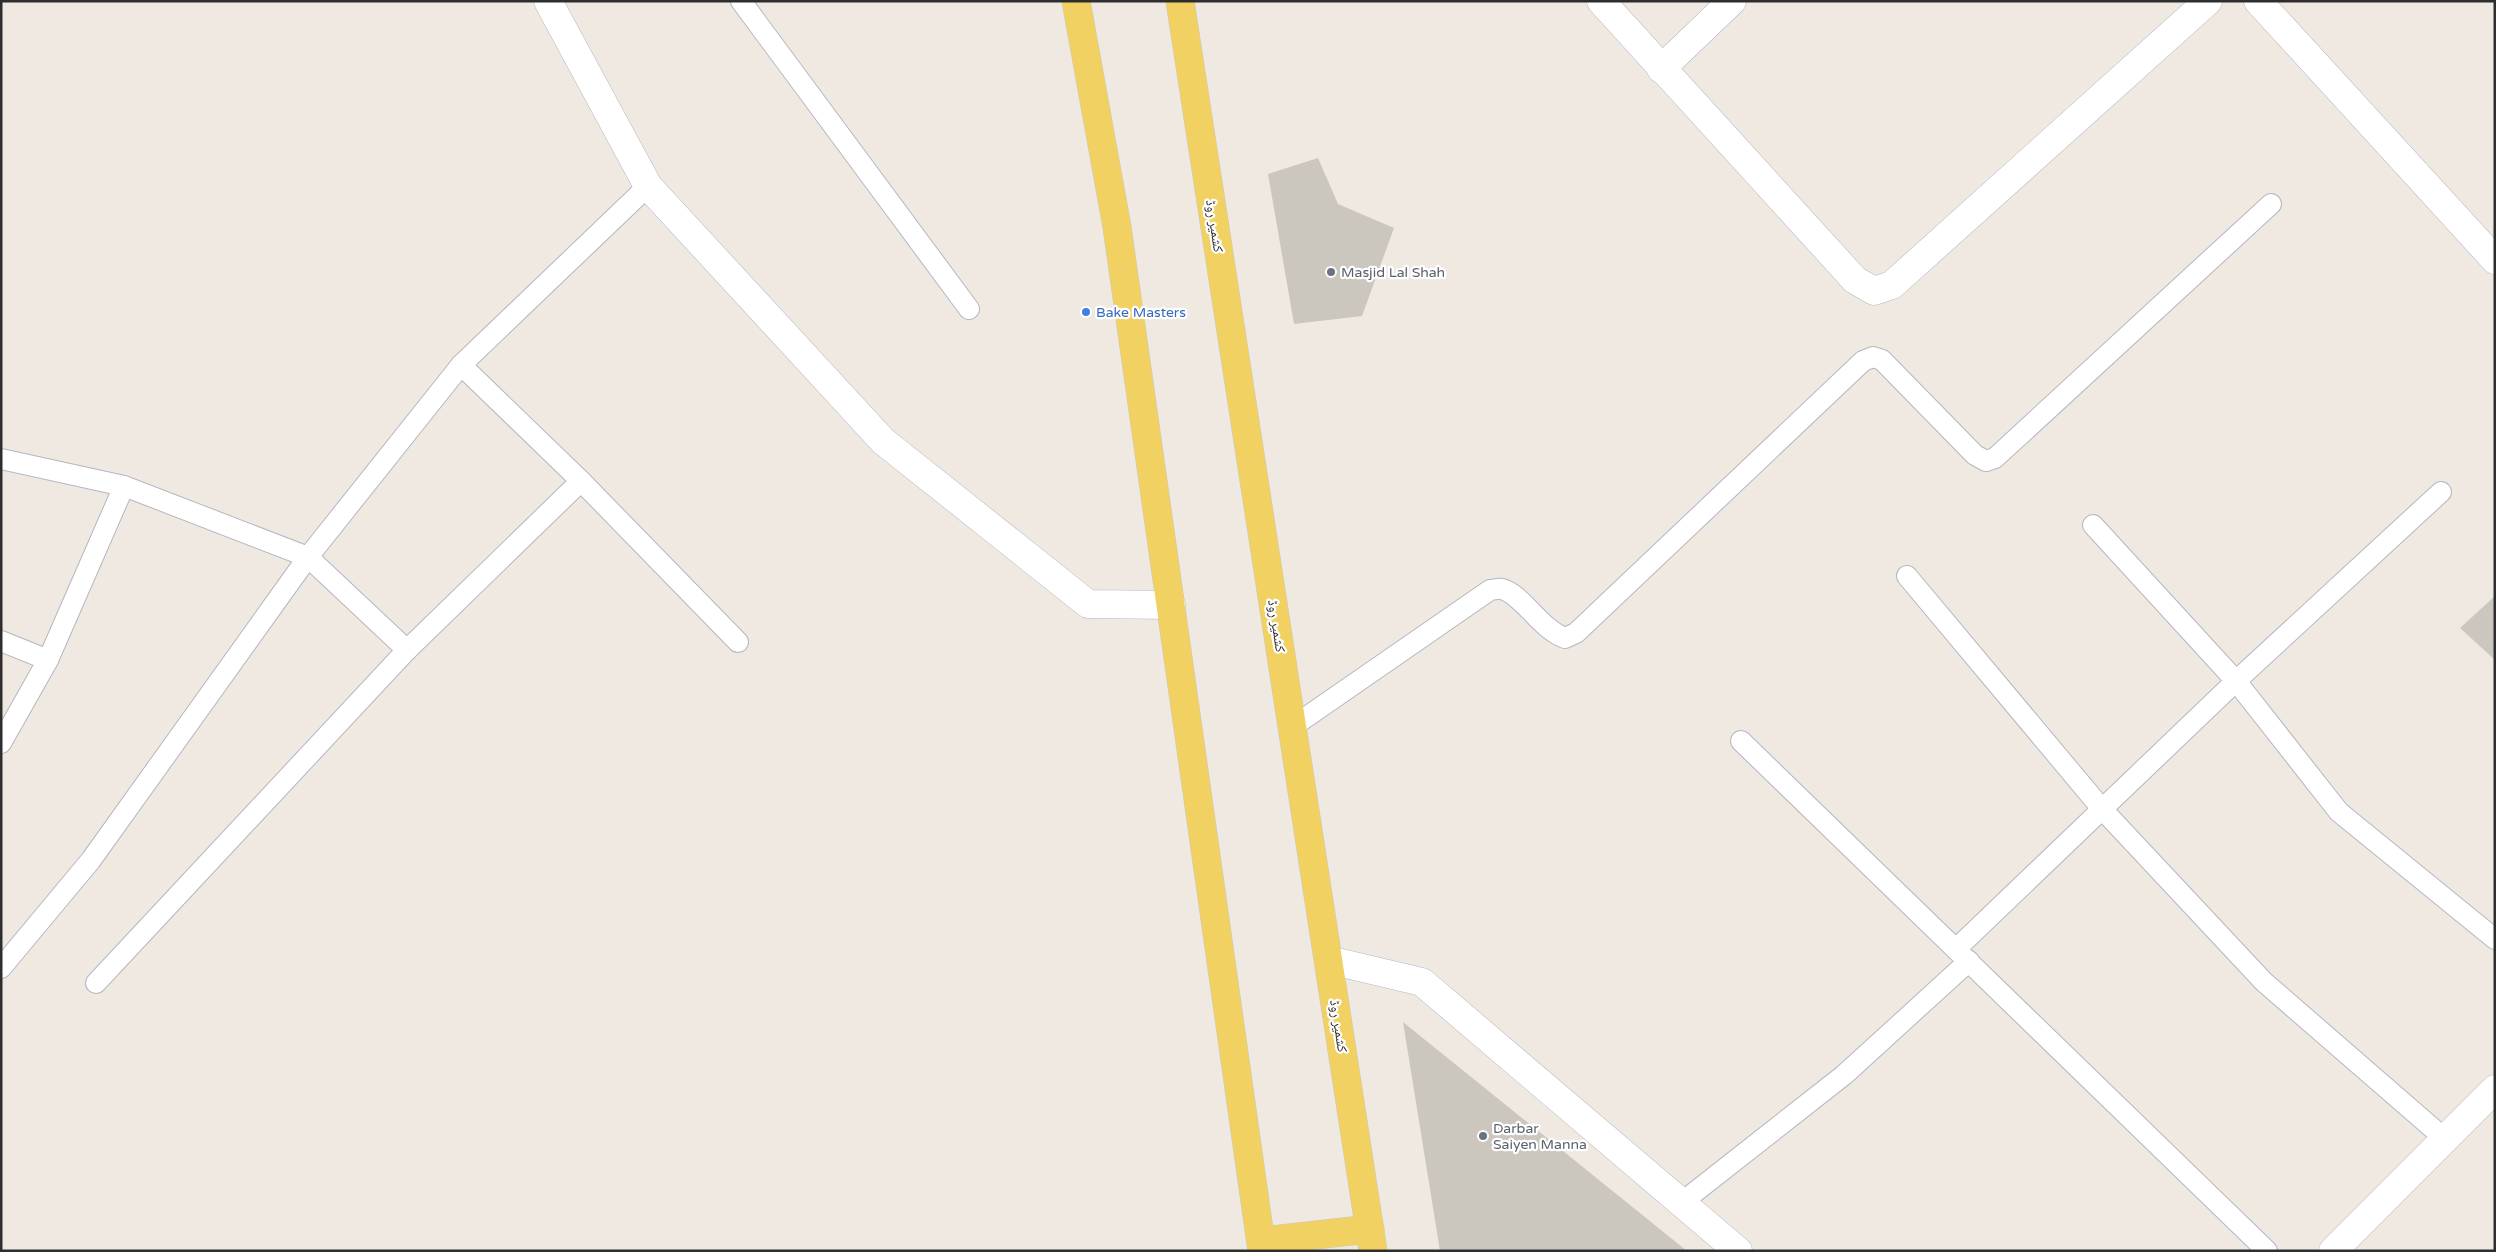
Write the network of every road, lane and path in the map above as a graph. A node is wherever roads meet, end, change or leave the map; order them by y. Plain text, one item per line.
1 (548, 1) edge
2 (741, 1) edge
3 (1076, 1) edge
4 (1180, 1) edge
5 (1601, 1) edge
6 (1732, 1) edge
7 (2208, 1) edge
8 (2258, 1) edge
9 (1661, 69) junction
10 (648, 186) junction
11 (2271, 204) dead end
12 (2495, 260) edge
13 (969, 309) dead end
14 (461, 365) junction
15 (1, 459) edge
16 (581, 481) junction
17 (124, 486) junction
18 (2440, 492) dead end
19 (2093, 525) dead end
20 (308, 557) junction
21 (1907, 576) dead end
22 (1171, 605) junction
23 (1, 641) edge
24 (738, 642) dead end
25 (407, 650) junction
26 (48, 660) junction
27 (2236, 681) junction
28 (1292, 727) junction
29 (1741, 741) dead end
30 (1, 743) edge
31 (2102, 809) junction
32 (2495, 939) edge
33 (1962, 955) junction
34 (4, 958) edge
35 (1329, 960) junction
36 (96, 983) dead end
37 (2495, 1089) edge
38 (2445, 1139) junction
39 (1681, 1203) junction
40 (1372, 1240) edge
41 (1261, 1246) edge
42 (1738, 1251) edge
43 (2267, 1251) edge
44 (2333, 1251) edge

1 - 10 street
2 - 13 lane
3 - 22 main road
4 - 28 main road, کشمیر روڈ
5 - 9 street
6 - 9 street
7 - 9 street
8 - 12 street
10 - 14 lane
10 - 22 street
11 - 28 lane
14 - 16 lane
14 - 20 lane
15 - 17 lane
16 - 24 lane
16 - 25 lane
17 - 20 lane
17 - 26 lane
18 - 27 lane
19 - 27 lane
20 - 25 lane
20 - 34 lane
21 - 31 lane
22 - 41 main road
23 - 26 lane
25 - 36 lane
26 - 30 lane
27 - 31 lane
27 - 32 lane
28 - 35 main road, کشمیر روڈ
29 - 33 lane
31 - 33 lane
31 - 38 lane
33 - 39 lane
33 - 43 lane
35 - 39 street
35 - 40 main road, کشمیر روڈ
37 - 38 street
38 - 44 street
39 - 42 street
40 - 41 main road

